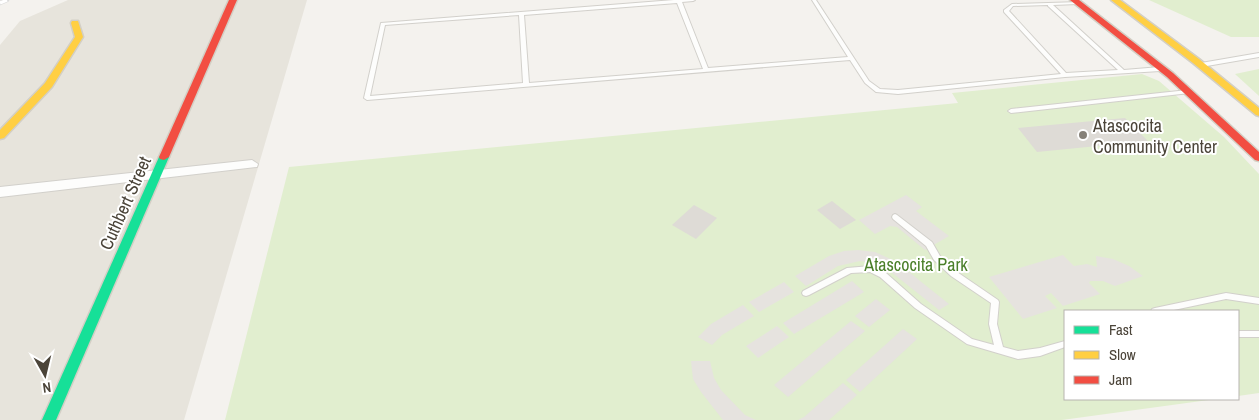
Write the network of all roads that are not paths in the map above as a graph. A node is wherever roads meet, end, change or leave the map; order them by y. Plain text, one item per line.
1 (233, 0) edge
2 (693, 0) edge
3 (814, 0) edge
4 (1115, 0) edge
5 (679, 1) edge
6 (1076, 2) edge
7 (1050, 5) junction
8 (521, 13) junction
9 (75, 23) dead end
10 (1259, 55) edge
11 (851, 58) junction
12 (1201, 65) junction
13 (1161, 69) junction
14 (706, 70) junction
15 (1121, 70) junction
16 (1066, 75) junction
17 (526, 85) junction
18 (1188, 92) junction
19 (1011, 112) dead end
20 (1259, 113) edge
21 (0, 136) edge
22 (1259, 158) edge
23 (252, 164) dead end
24 (156, 175) junction
25 (0, 192) edge
26 (895, 217) dead end
27 (806, 293) dead end
28 (1259, 301) edge
29 (1163, 310) edge
30 (1239, 334) edge
31 (1259, 334) edge
32 (1064, 344) edge
33 (999, 349) junction
34 (49, 420) edge

1 - 24 street, Cuthbert Street
2 - 5 lane
3 - 11 lane
4 - 12 street
5 - 8 lane
5 - 14 lane
6 - 7 lane
6 - 13 street
7 - 15 lane
7 - 16 lane
8 - 17 lane
8 - 17 lane
9 - 21 street
10 - 12 lane
11 - 14 lane
11 - 16 lane
12 - 13 street
12 - 20 street
13 - 15 lane
13 - 18 street
14 - 17 lane
15 - 16 lane
18 - 19 lane
18 - 22 street
23 - 24 street
24 - 25 street
24 - 34 street, Cuthbert Street
26 - 33 lane
27 - 33 lane
28 - 29 lane
30 - 31 lane
32 - 33 lane

